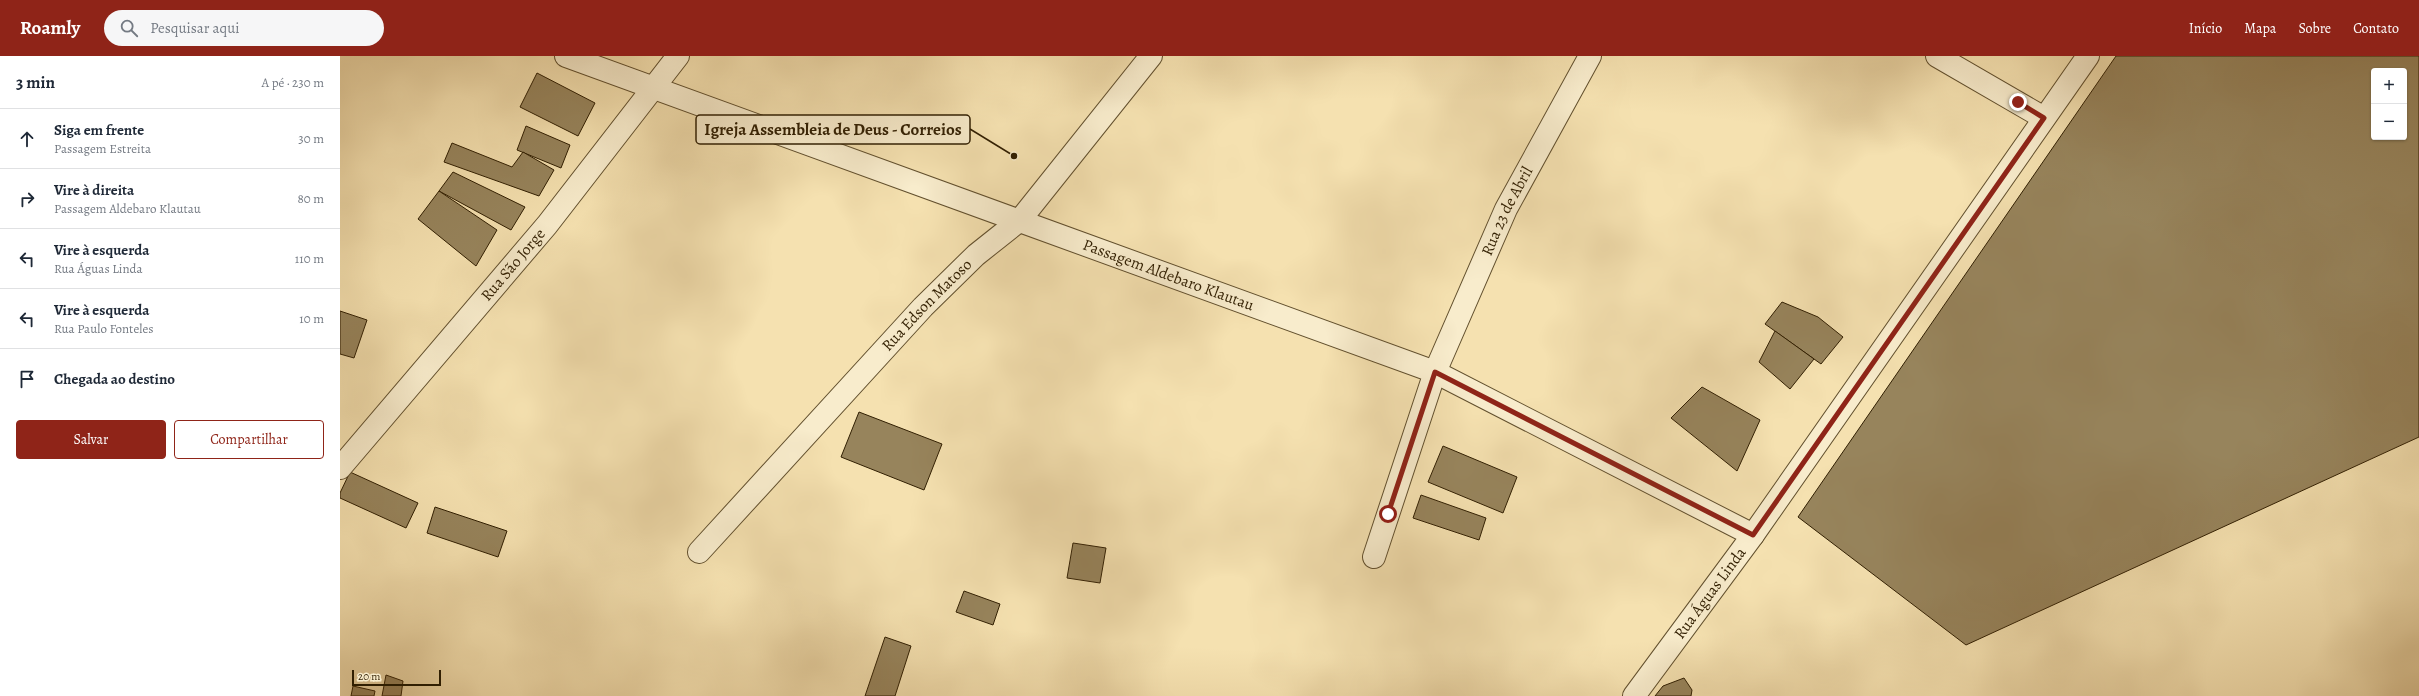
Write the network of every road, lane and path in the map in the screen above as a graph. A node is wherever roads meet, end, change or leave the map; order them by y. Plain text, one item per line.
1 (566, 56) edge
2 (678, 56) edge
3 (1151, 56) edge
4 (1590, 56) edge
5 (1937, 56) edge
6 (2088, 56) edge
7 (652, 89) junction
8 (2044, 118) junction
9 (1020, 220) junction
10 (1435, 372) junction
11 (340, 468) edge
12 (1753, 535) junction
13 (699, 552) dead end
14 (1374, 557) dead end
15 (1634, 696) edge

1 - 7 street, Passagem Aldebaro Klautau
2 - 7 street, Rua São Jorge
3 - 9 street, Rua Edson Matoso
4 - 10 street, Rua 23 de Abril
5 - 8 street
6 - 8 street, Rua Águas Linda
7 - 9 street, Passagem Aldebaro Klautau
7 - 11 street, Rua São Jorge
8 - 12 street, Rua Águas Linda
9 - 10 street, Passagem Aldebaro Klautau
9 - 13 street, Rua Edson Matoso
10 - 12 street, Passagem Aldebaro Klautau
10 - 14 street, Rua 23 de Abril
12 - 15 street, Rua Águas Linda

